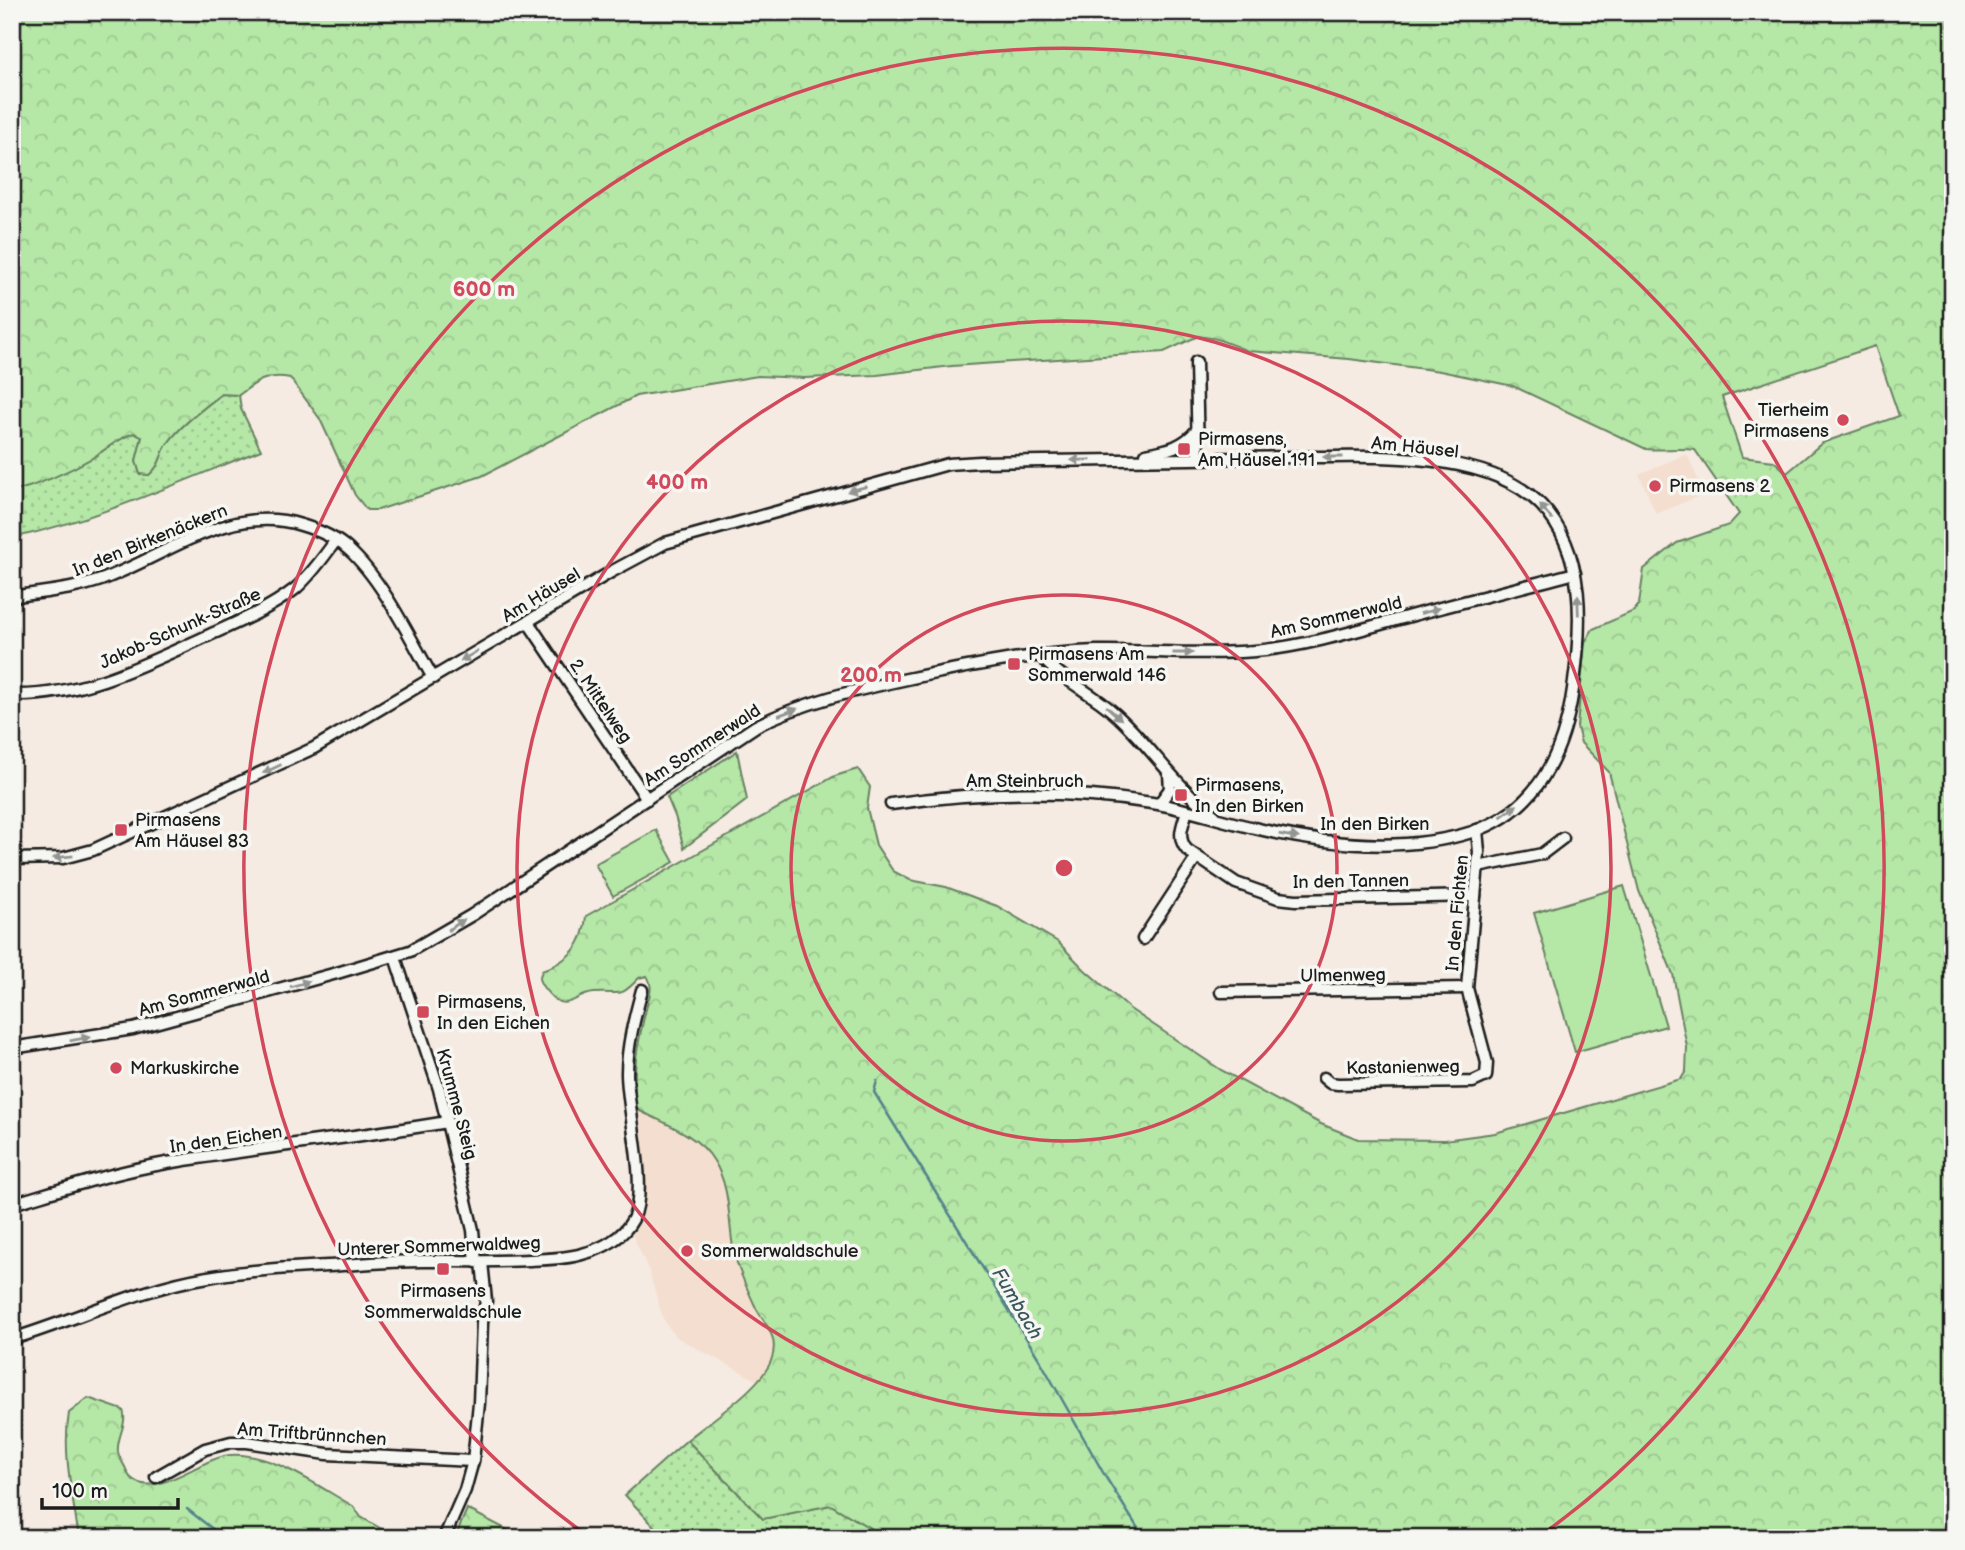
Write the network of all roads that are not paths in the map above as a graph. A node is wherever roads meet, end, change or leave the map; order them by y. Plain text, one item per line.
1 (1196, 362) dead end
2 (1197, 429) junction
3 (1198, 458) junction
4 (1119, 460) junction
5 (336, 540) junction
6 (1575, 573) junction
7 (12, 597) edge
8 (528, 622) junction
9 (1041, 656) junction
10 (433, 678) junction
11 (12, 695) edge
12 (1169, 774) junction
13 (647, 799) junction
14 (891, 804) dead end
15 (1160, 804) junction
16 (1187, 811) junction
17 (1222, 821) junction
18 (1477, 830) junction
19 (1563, 838) dead end
20 (1197, 858) junction
21 (12, 859) edge
22 (1478, 867) junction
23 (1475, 895) junction
24 (1143, 939) dead end
25 (395, 957) junction
26 (1467, 988) junction
27 (642, 990) dead end
28 (1221, 992) dead end
29 (12, 1048) edge
30 (1324, 1078) dead end
31 (1483, 1079) joint
32 (447, 1122) junction
33 (12, 1204) edge
34 (479, 1262) junction
35 (12, 1339) edge
36 (473, 1461) junction
37 (156, 1477) dead end
38 (444, 1538) edge

1 - 2 street
2 - 3 street
2 - 4 street, Am Häusel
3 - 4 street, Am Häusel
6 -> 3 street, Am Häusel
4 -> 8 street, Am Häusel
5 - 7 street, In den Birkenäckern
5 - 10 street, In den Birkenäckern
5 - 11 street, Jakob-Schunk-Straße
9 -> 6 street, Am Sommerwald
18 -> 6 street, In den Birken
8 -> 10 street, Am Häusel
8 - 13 street, 2. Mittelweg
9 -> 12 street, In den Birken
13 -> 9 street, Am Sommerwald
10 -> 21 street, Am Häusel
12 - 15 street
12 - 17 street, In den Birken
25 -> 13 street, Am Sommerwald
14 - 15 street, Am Steinbruch
15 - 16 street, Am Steinbruch
16 - 17 street, Am Steinbruch
16 - 20 street
17 -> 18 street, In den Birken
18 - 22 street, In den Fichten
19 - 22 street
20 - 23 street, In den Tannen
20 - 24 street
22 - 23 street, In den Fichten
23 - 26 street, In den Fichten
29 -> 25 street, Am Sommerwald
25 - 32 street, Krumme Steig
26 - 28 street, Ulmenweg
26 - 31 street, In den Fichten
27 - 34 street, Unterer Sommerwaldweg
30 - 31 street, Kastanienweg
32 - 33 street, In den Eichen
32 - 34 street, Krumme Steig
34 - 35 street, Unterer Sommerwaldweg
34 - 36 street, Krumme Steig
36 - 37 street, Am Triftbrünnchen
36 - 38 street, Krumme Steig

